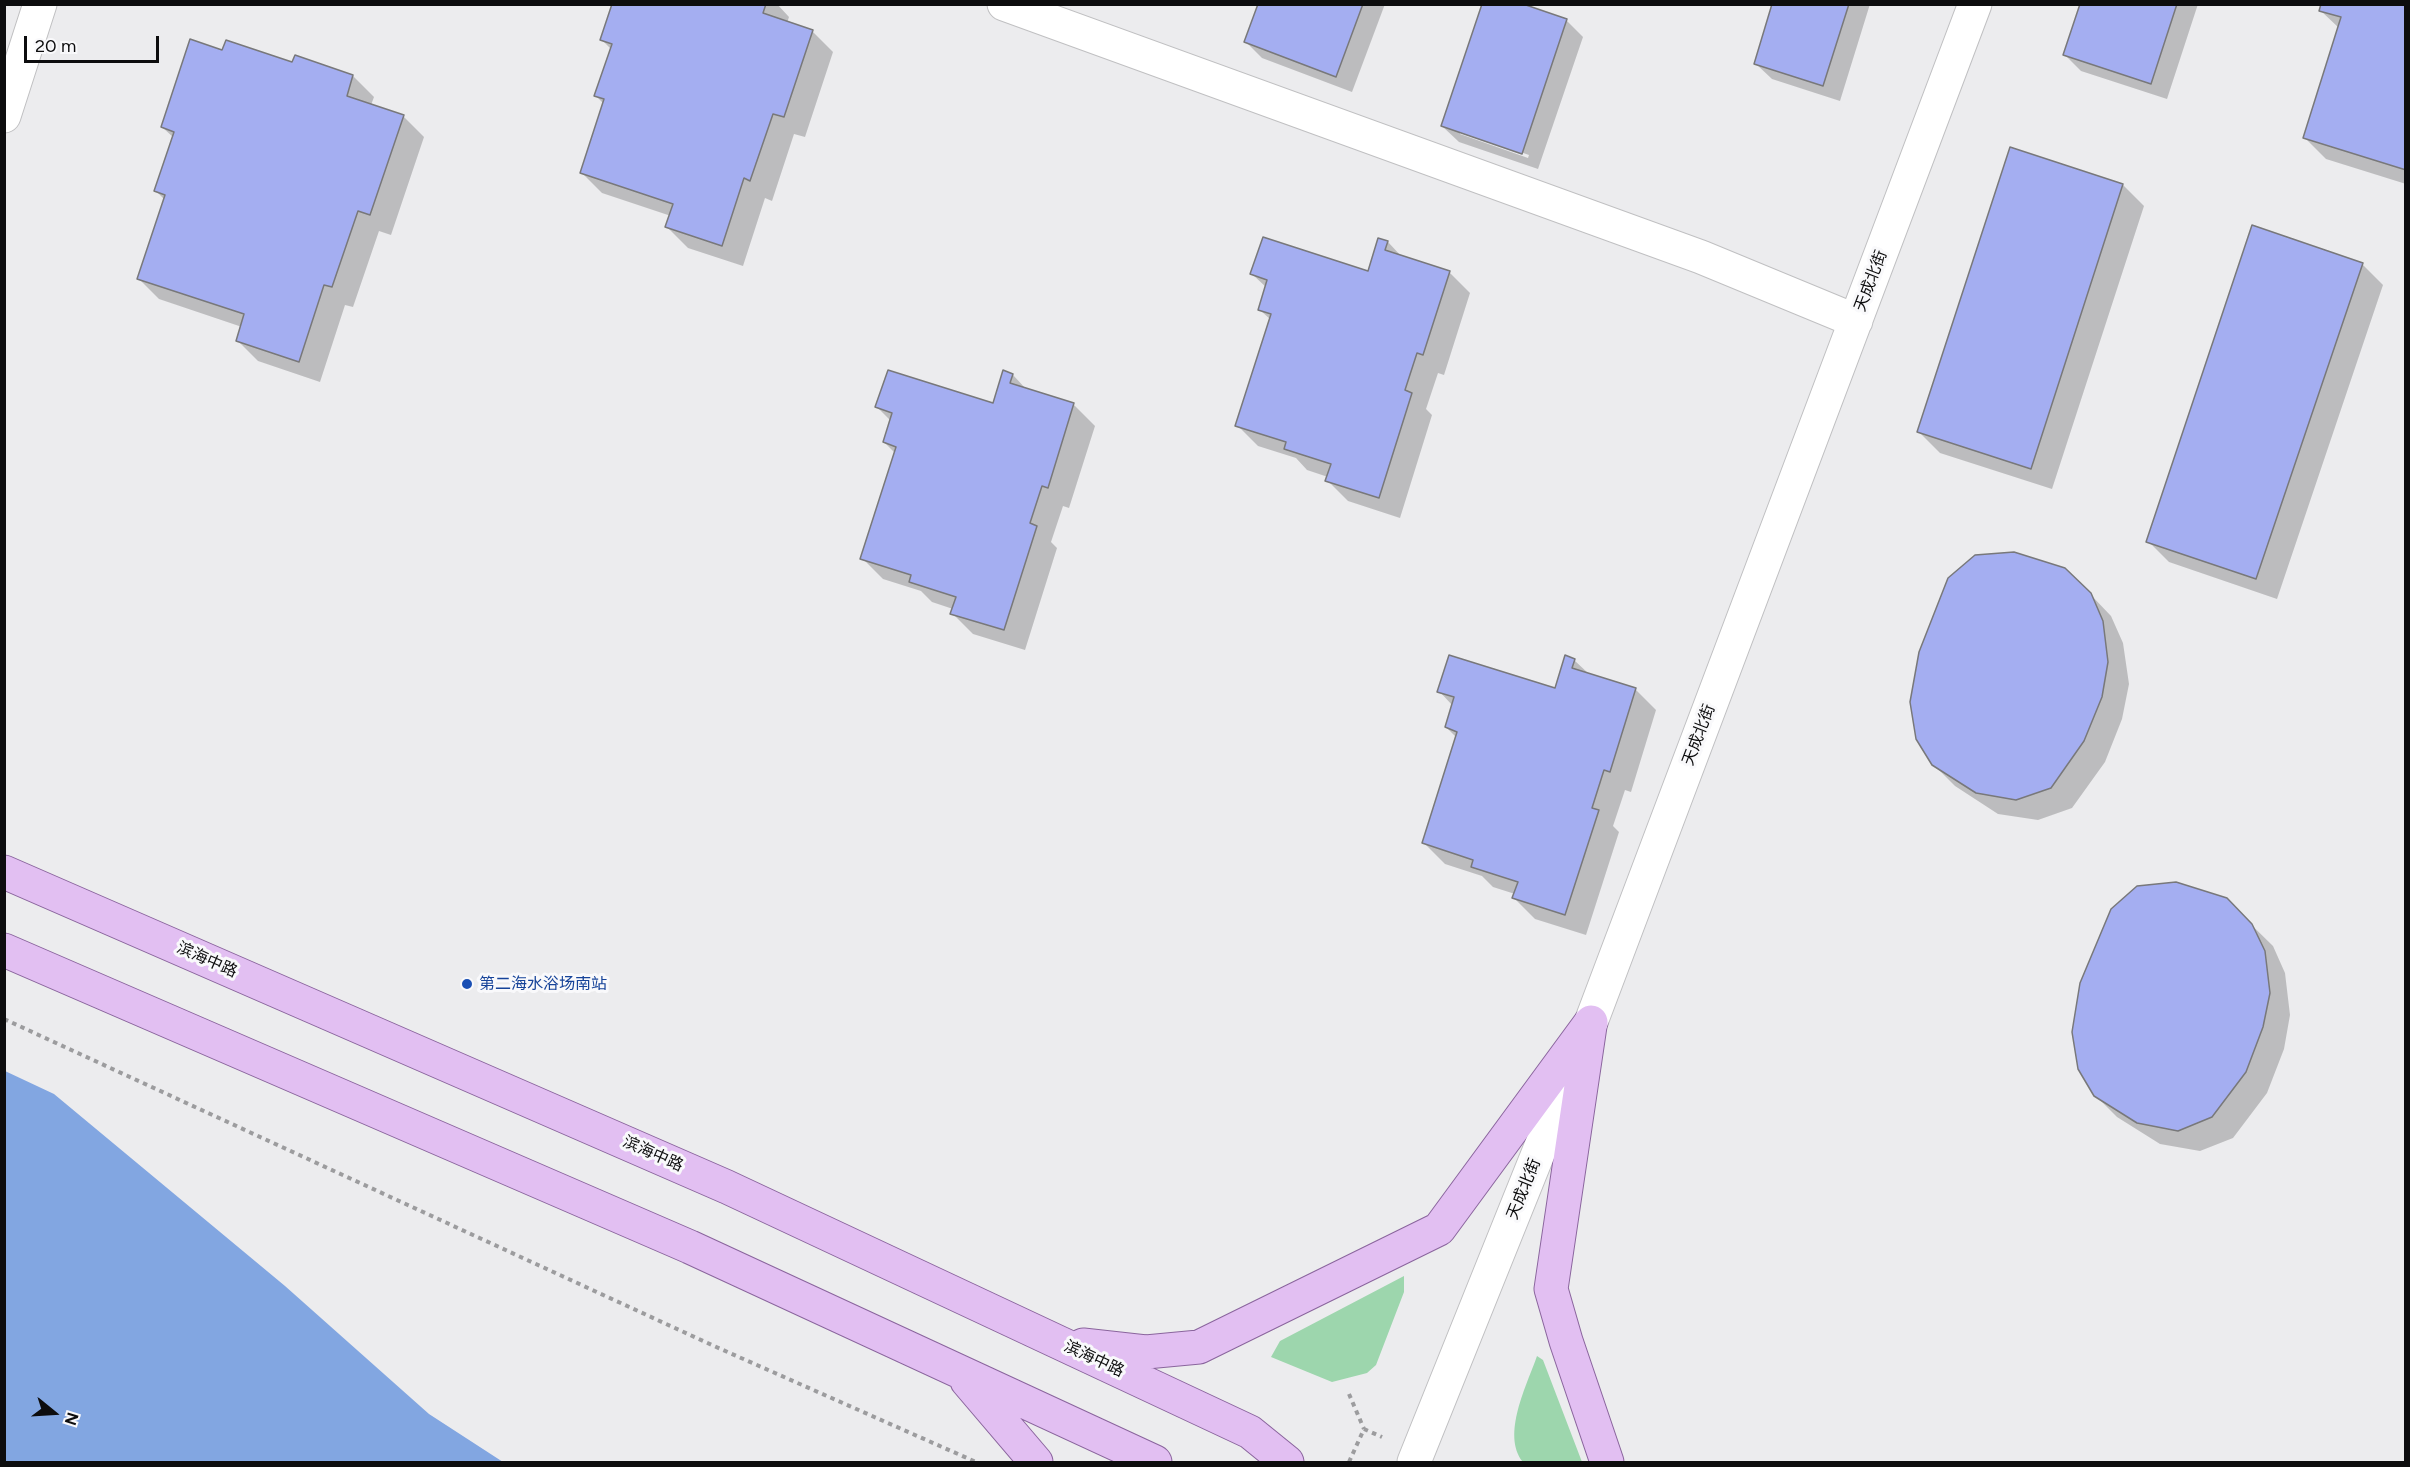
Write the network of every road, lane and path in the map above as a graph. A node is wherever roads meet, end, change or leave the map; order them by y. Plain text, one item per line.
1 (40, 4) edge
2 (1004, 4) edge
3 (1975, 4) edge
4 (4, 116) edge
5 (1856, 321) junction
6 (4, 872) edge
7 (4, 950) edge
8 (4, 1019) edge
9 (1591, 1022) junction
10 (1058, 1342) junction
11 (958, 1371) junction
12 (1349, 1394) dead end
13 (1364, 1429) dead end
14 (976, 1462) edge
15 (1036, 1462) edge
16 (1155, 1462) edge
17 (1287, 1462) edge
18 (1414, 1462) edge
19 (1607, 1462) edge

1 - 4 street
2 - 5 street
3 - 5 street, 天成北街
5 - 9 street, 天成北街
6 - 10 main road, 滨海中路
7 - 11 main road
8 - 14 path
9 - 10 main road
9 - 18 street, 天成北街
9 - 19 main road
10 - 17 main road, 滨海中路
11 - 15 main road
11 - 16 main road
12 - 13 path

